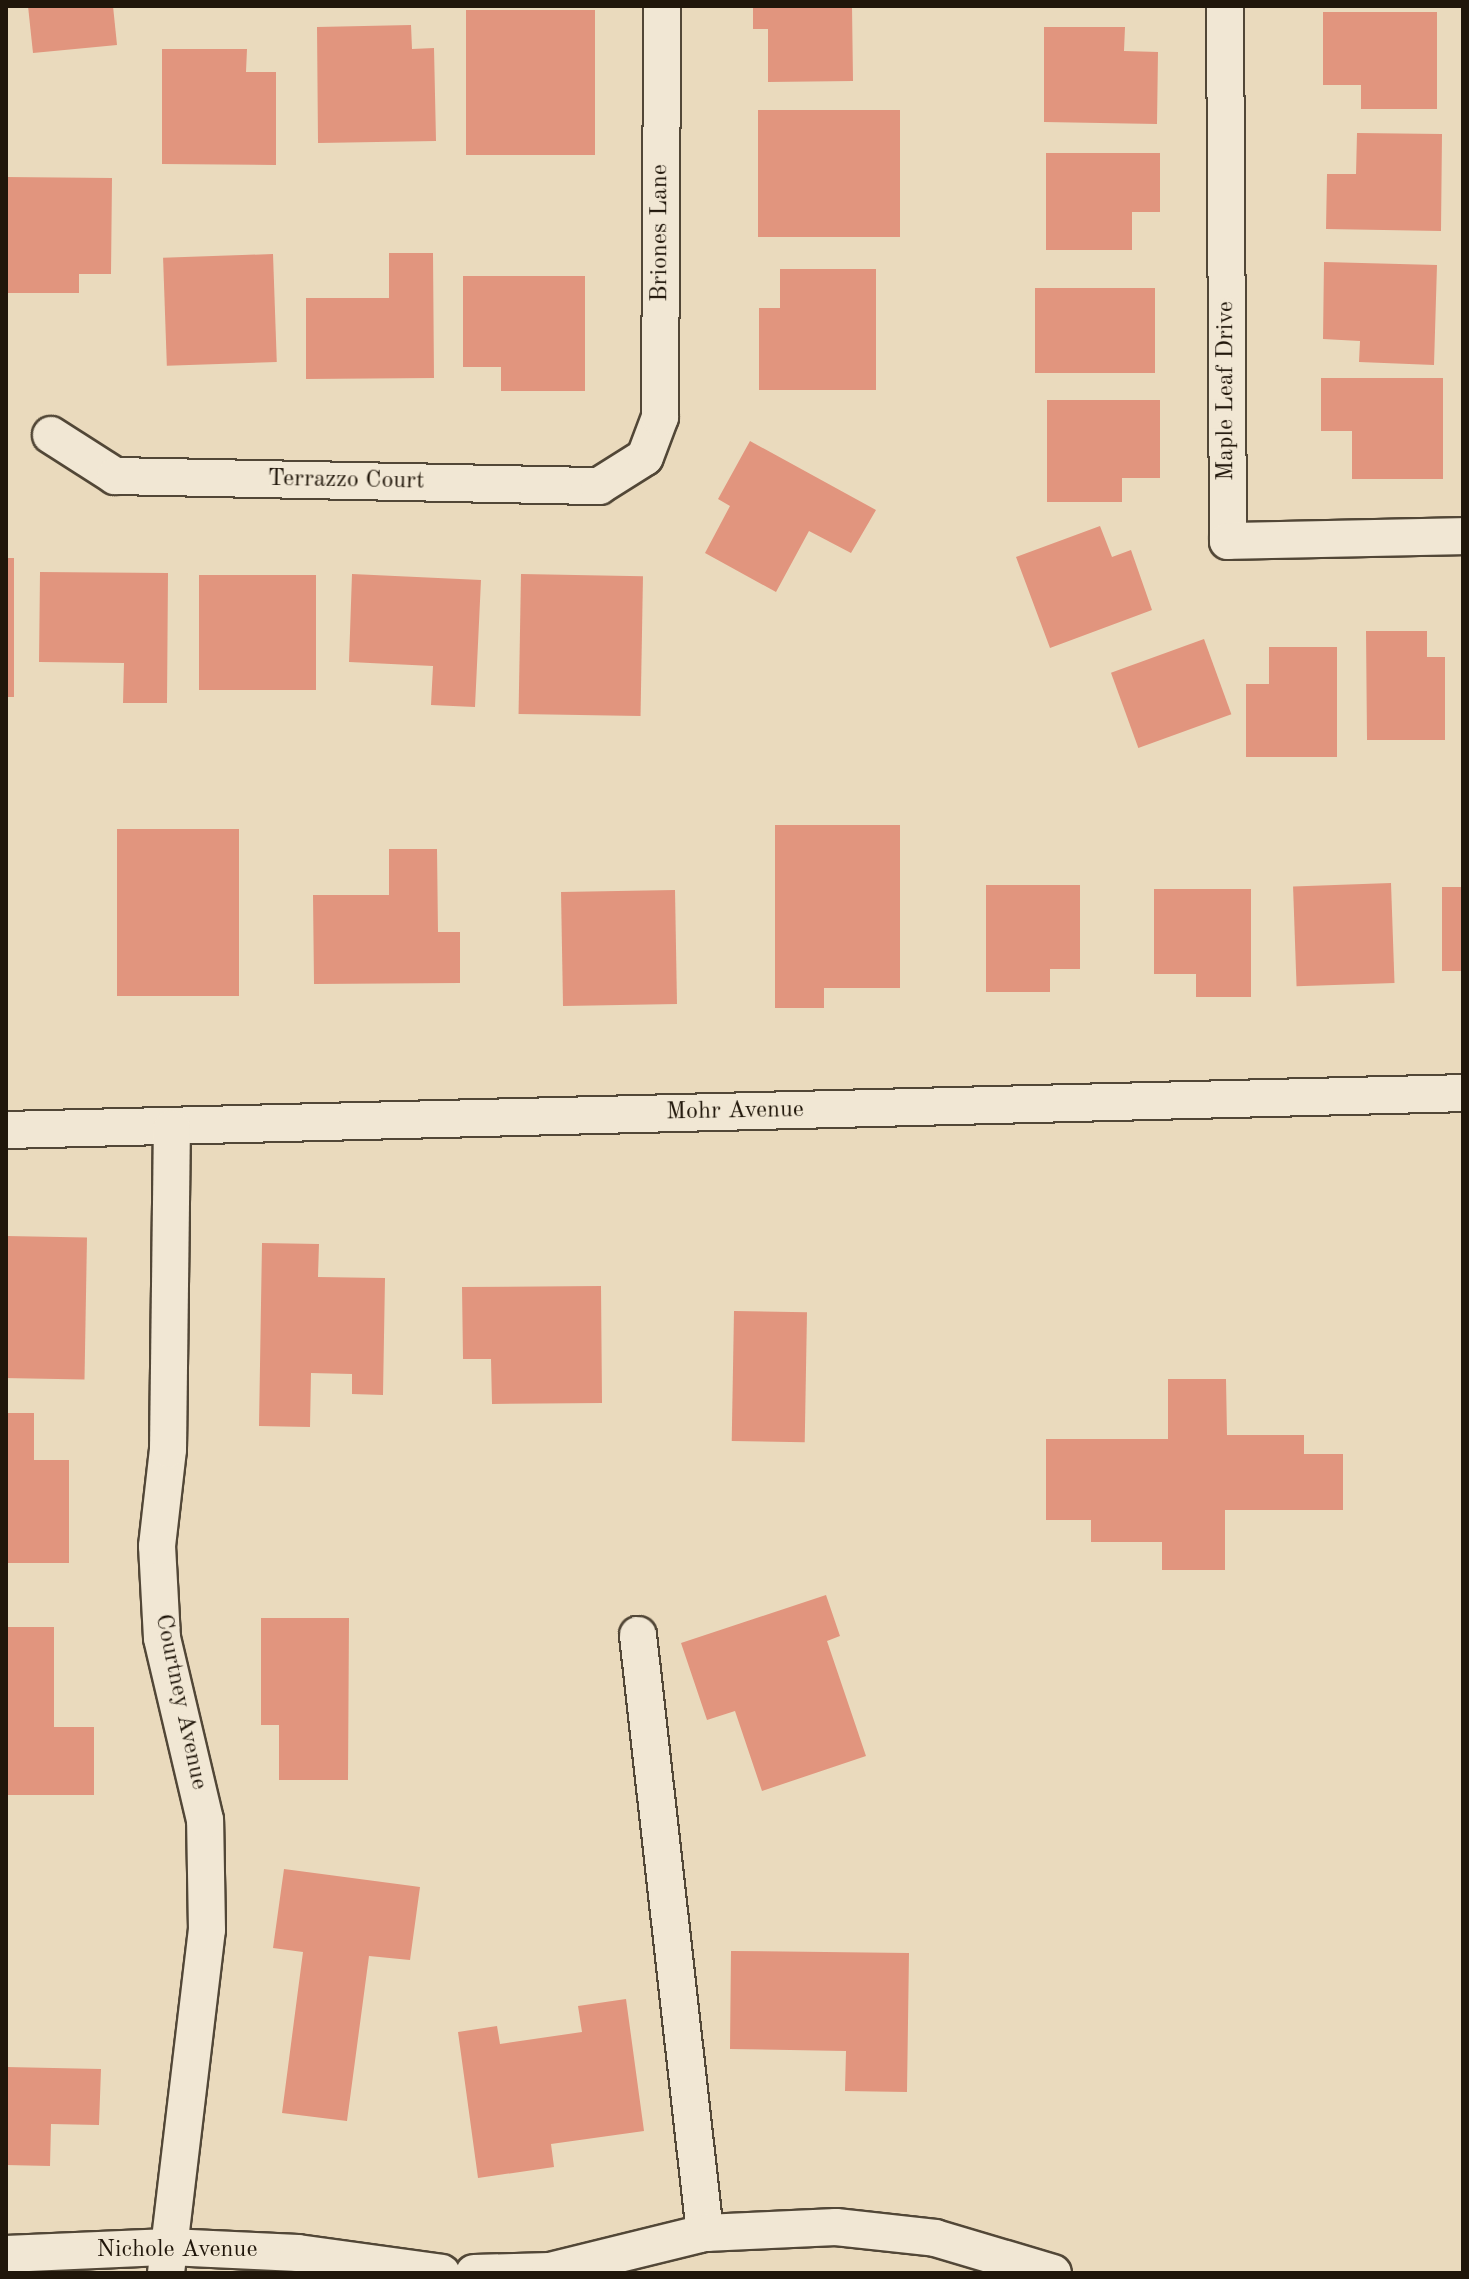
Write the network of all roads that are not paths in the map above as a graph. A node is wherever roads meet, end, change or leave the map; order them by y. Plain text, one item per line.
1 (662, 6) edge
2 (1225, 6) edge
3 (51, 435) dead end
4 (645, 457) joint
5 (1463, 536) edge
6 (1463, 1093) edge
7 (172, 1128) junction
8 (6, 1130) edge
9 (638, 1635) dead end
10 (705, 2233) junction
11 (6, 2254) edge
12 (167, 2260) edge
13 (442, 2273) edge
14 (474, 2273) edge
15 (1053, 2273) edge

1 - 4 street, Briones Lane
2 - 5 street, Maple Leaf Drive
3 - 4 street, Terrazzo Court
6 - 7 street, Mohr Avenue
7 - 8 street, Mohr Avenue
7 - 12 street, Courtney Avenue
9 - 10 street
10 - 14 street
10 - 15 street
11 - 12 street, Nichole Avenue
12 - 13 street, Nichole Avenue

